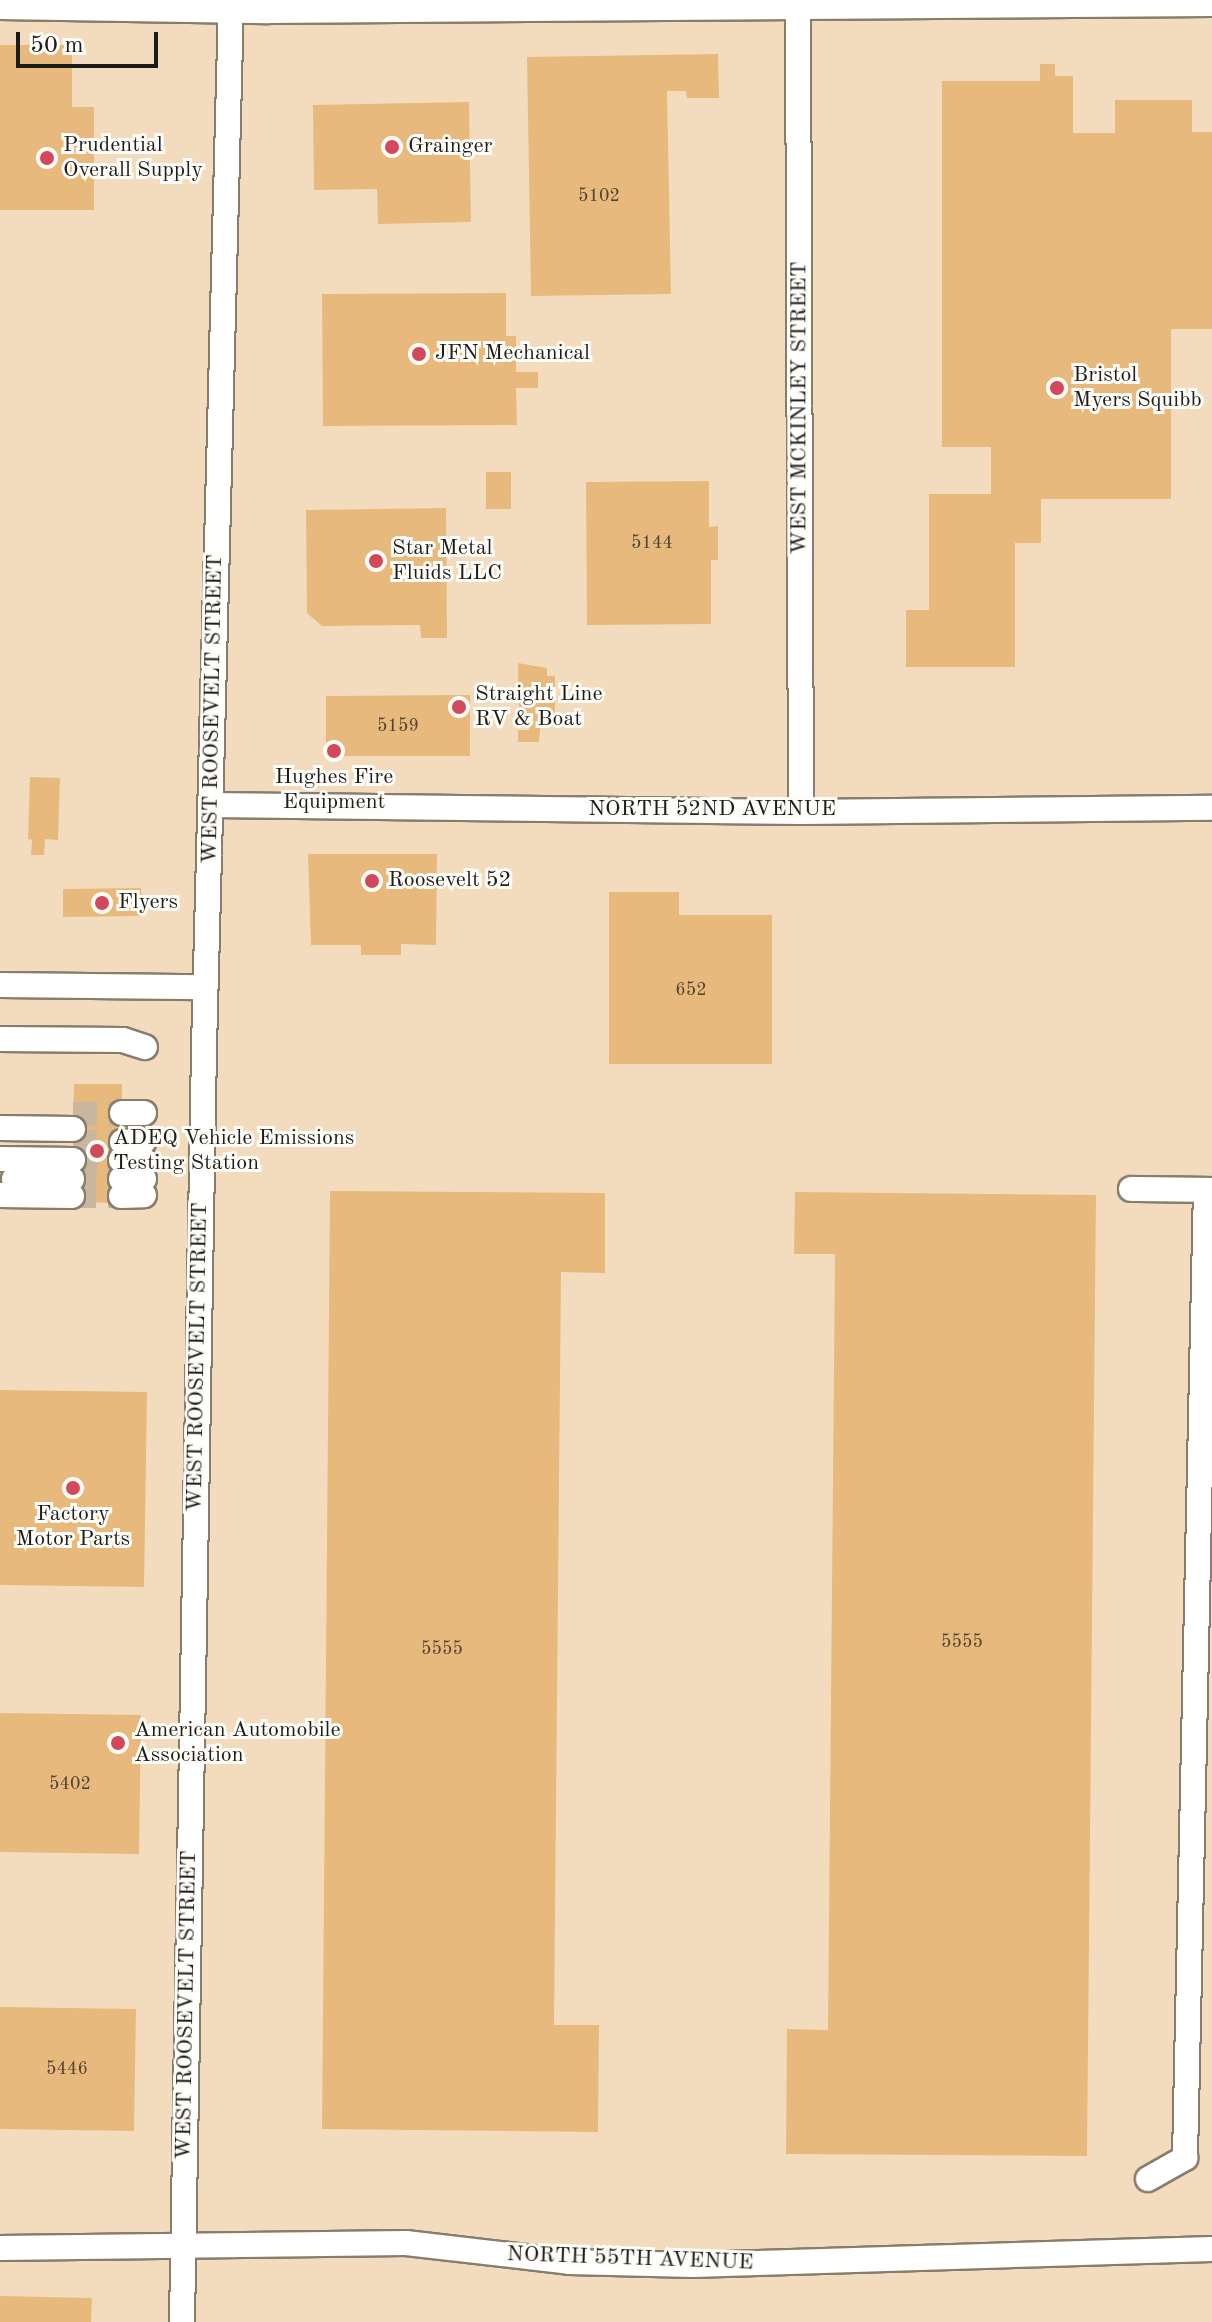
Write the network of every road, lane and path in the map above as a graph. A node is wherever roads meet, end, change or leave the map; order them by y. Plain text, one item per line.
1 (1212, 1) edge
2 (228, 3) edge
3 (798, 3) junction
4 (0, 4) edge
5 (212, 805) junction
6 (1212, 808) edge
7 (801, 812) junction
8 (0, 985) edge
9 (205, 987) junction
10 (0, 1039) edge
11 (145, 1047) dead end
12 (0, 1113) edge
13 (0, 1128) edge
14 (0, 1143) edge
15 (73, 1153) junction
16 (0, 1159) edge
17 (0, 1179) edge
18 (1131, 1189) dead end
19 (1209, 1190) edge
20 (0, 1195) edge
21 (1148, 2179) dead end
22 (184, 2245) junction
23 (0, 2248) edge
24 (1212, 2249) edge
25 (182, 2322) edge

1 - 3 main road
2 - 3 main road
2 - 4 main road
2 - 5 street, WEST ROOSEVELT STREET
3 - 7 street, WEST MCKINLEY STREET
5 - 7 street, NORTH 52ND AVENUE
5 - 9 street, WEST ROOSEVELT STREET
6 - 7 street, NORTH 52ND AVENUE
8 - 9 street
9 - 22 street, WEST ROOSEVELT STREET
10 - 11 street
12 - 15 street
13 - 15 street
14 - 15 street
15 - 16 street
15 - 17 street
15 - 20 street
18 - 19 street
19 - 21 street
22 - 23 street, NORTH 55TH AVENUE
22 - 24 street, NORTH 55TH AVENUE
22 - 25 street, WEST ROOSEVELT STREET

